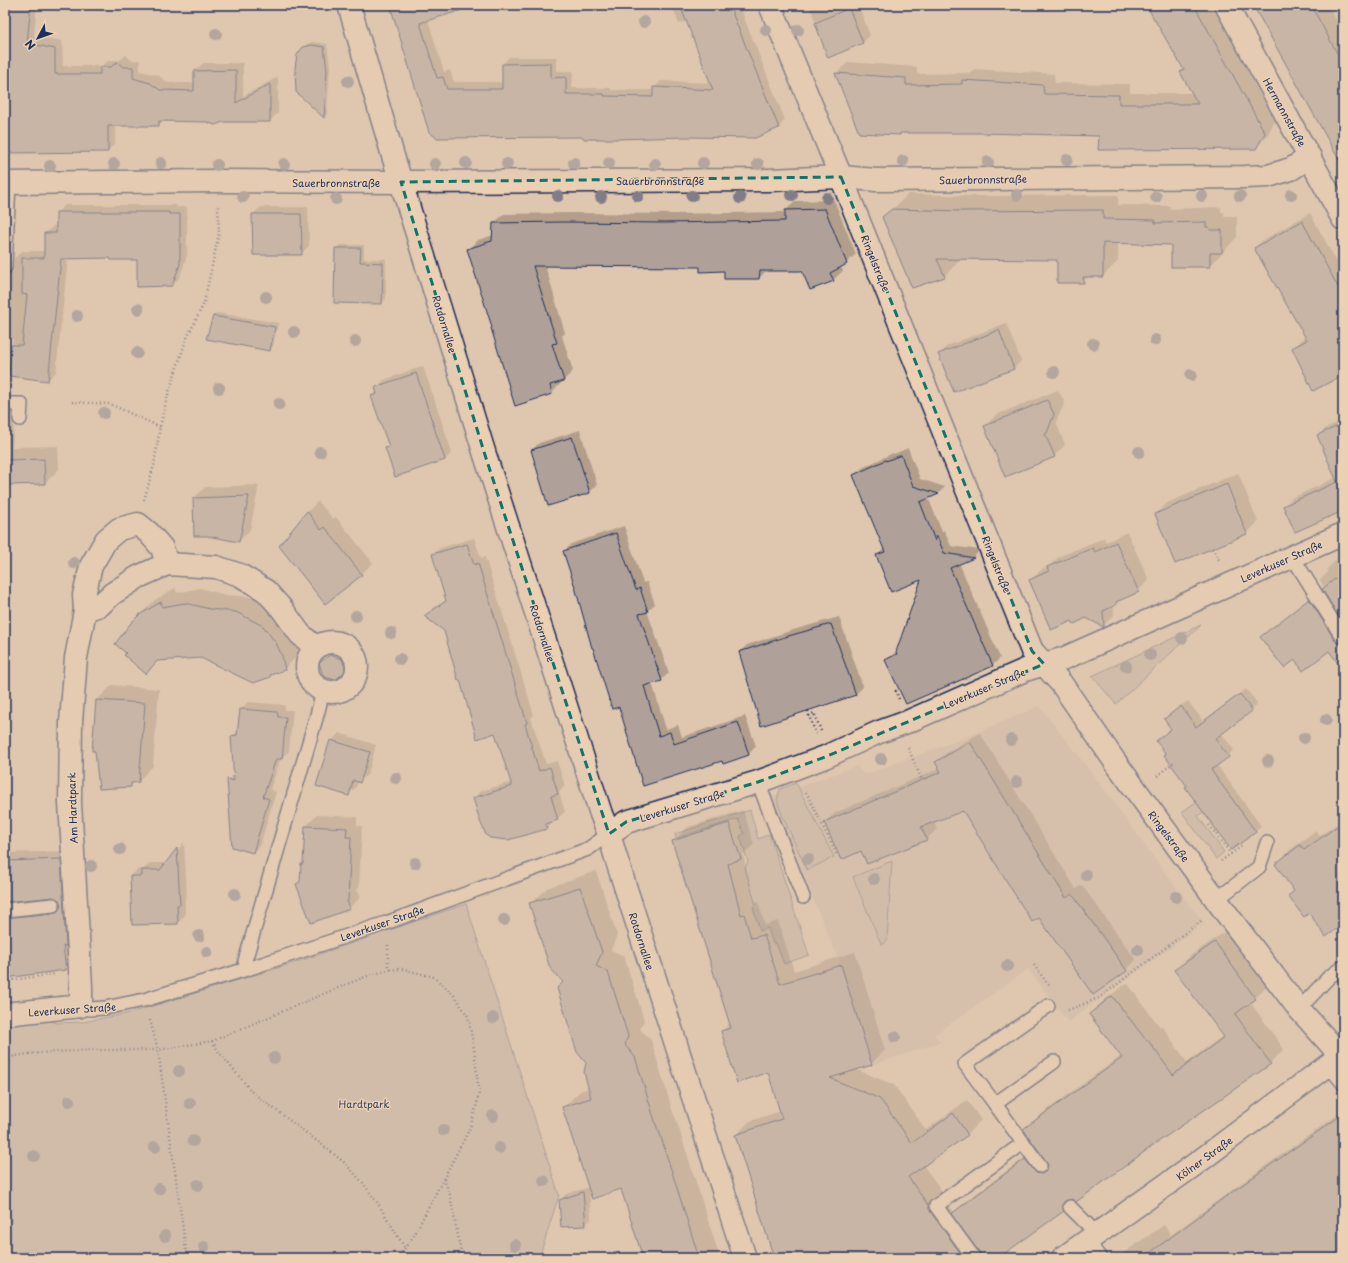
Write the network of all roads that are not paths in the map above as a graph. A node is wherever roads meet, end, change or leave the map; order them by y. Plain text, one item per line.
1 (349, 5) edge
2 (770, 5) edge
3 (1226, 5) edge
4 (1310, 157) junction
5 (841, 177) junction
6 (401, 182) junction
7 (7, 183) edge
8 (1343, 219) edge
9 (5, 267) edge
10 (5, 404) edge
11 (20, 419) dead end
12 (1343, 534) edge
13 (1292, 556) junction
14 (167, 564) junction
15 (85, 610) junction
16 (1343, 638) edge
17 (316, 648) junction
18 (1044, 664) junction
19 (323, 691) junction
20 (758, 782) junction
21 (609, 834) junction
22 (1267, 843) dead end
23 (803, 897) dead end
24 (1216, 900) junction
25 (53, 905) dead end
26 (5, 910) edge
27 (1343, 967) edge
28 (247, 969) junction
29 (81, 1006) junction
30 (1048, 1006) dead end
31 (1299, 1009) junction
32 (5, 1014) edge
33 (1337, 1058) edge
34 (1054, 1062) dead end
35 (1343, 1083) edge
36 (995, 1104) junction
37 (1015, 1149) dead end
38 (1040, 1166) dead end
39 (1070, 1207) dead end
40 (1095, 1244) edge
41 (745, 1258) edge
42 (974, 1258) edge
43 (1063, 1258) edge

1 - 6 street, Rotdornallee
2 - 5 street, Ringelstraße
3 - 4 street, Hermannstraße
4 - 5 street, Sauerbronnstraße
4 - 8 street, Hermannstraße
5 - 6 street, Sauerbronnstraße
5 - 18 street, Ringelstraße
6 - 7 street, Sauerbronnstraße
6 - 21 street, Rotdornallee
7 - 9 lane
10 - 11 lane
12 - 13 street, Leverkuser Straße
13 - 16 lane
13 - 18 street, Leverkuser Straße
14 - 15 street
14 - 15 street, Am Hardtpark
14 - 17 street
15 - 29 street, Am Hardtpark
17 - 19 street
17 - 19 street
18 - 20 street, Leverkuser Straße
18 - 24 street, Ringelstraße
19 - 28 lane
20 - 21 street, Leverkuser Straße
20 - 23 lane
21 - 28 lane, Leverkuser Straße
21 - 41 street, Rotdornallee
22 - 24 lane
24 - 31 street, Ringelstraße
25 - 26 lane
27 - 31 lane
28 - 29 lane, Leverkuser Straße
29 - 32 street, Leverkuser Straße
30 - 36 lane
31 - 33 street, Ringelstraße
33 - 35 lane
33 - 40 street, Kölner Straße
34 - 36 lane
36 - 38 lane
37 - 42 lane
39 - 40 lane
40 - 43 street, Kölner Straße

